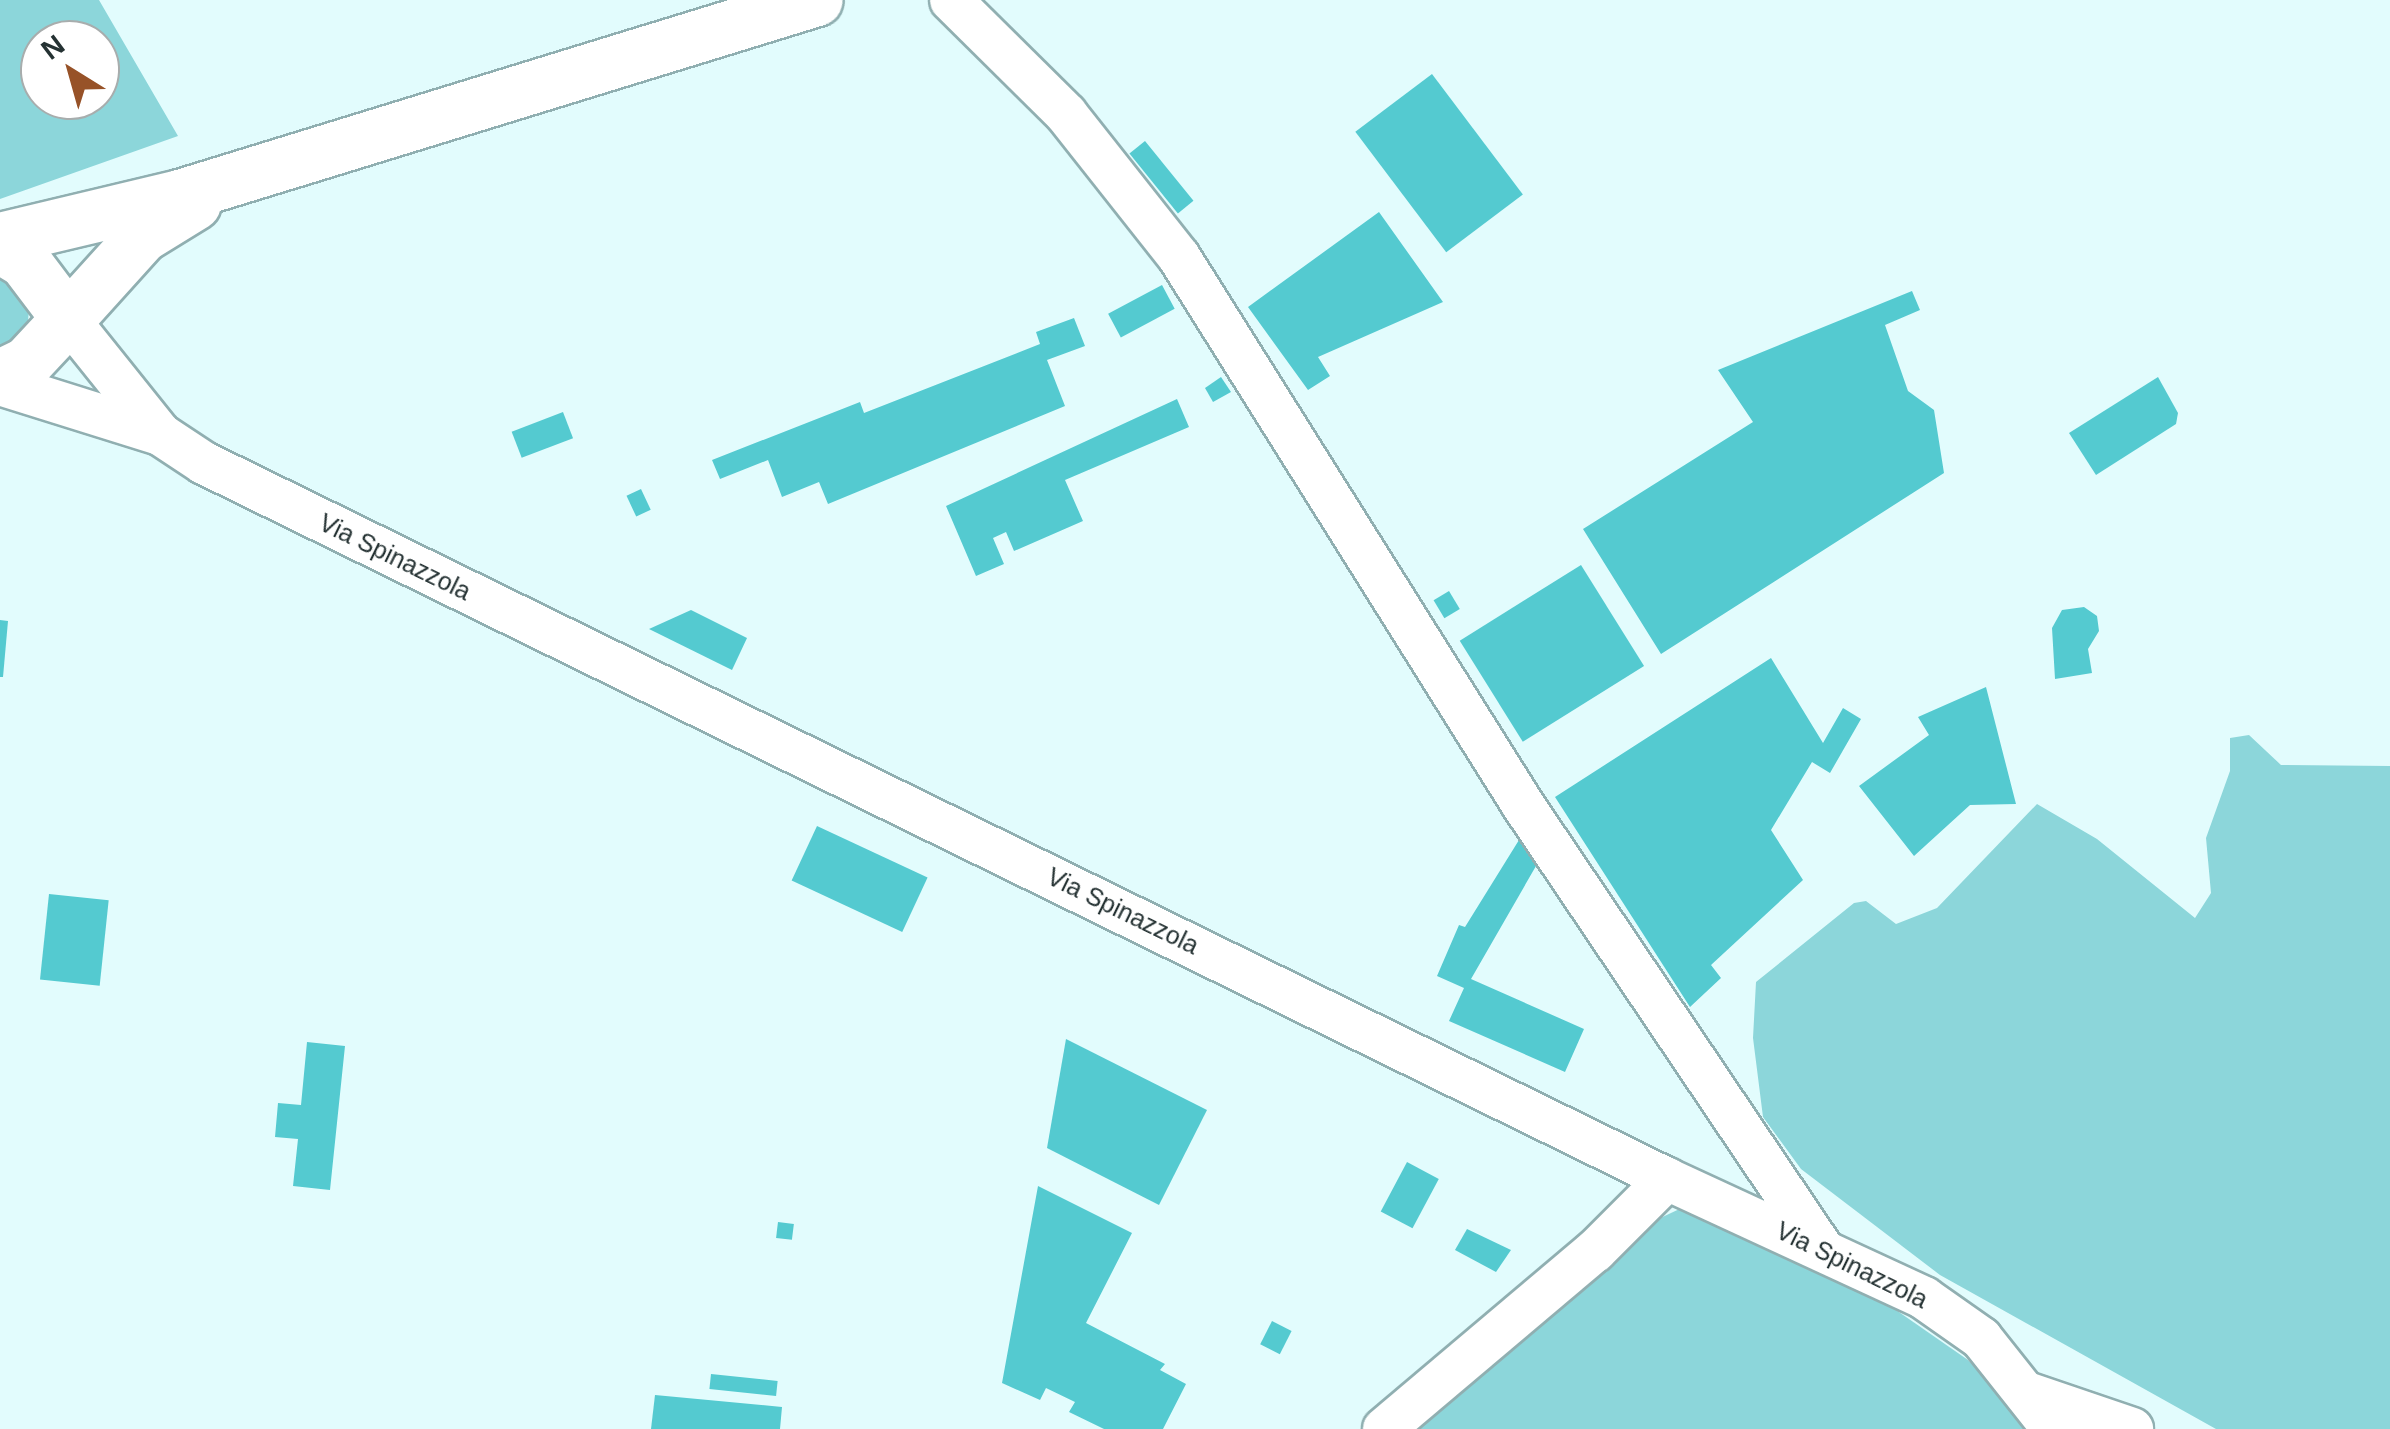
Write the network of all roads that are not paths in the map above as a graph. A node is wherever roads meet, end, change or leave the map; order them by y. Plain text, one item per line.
1 (817, 0) edge
2 (951, 0) edge
3 (237, 179) junction
4 (0, 239) edge
5 (0, 248) edge
6 (68, 319) junction
7 (0, 380) edge
8 (160, 434) junction
9 (1666, 1179) junction
10 (1821, 1247) junction
11 (2042, 1412) edge
12 (1384, 1429) edge
13 (2132, 1429) edge

1 - 3 main road
2 - 10 street
3 - 4 main road
3 - 6 main road
5 - 6 main road
6 - 7 main road
6 - 8 street
7 - 8 street
8 - 9 street, Via Spinazzola
9 - 10 street, Via Spinazzola
9 - 12 street
10 - 11 street, Via Spinazzola
11 - 13 street

